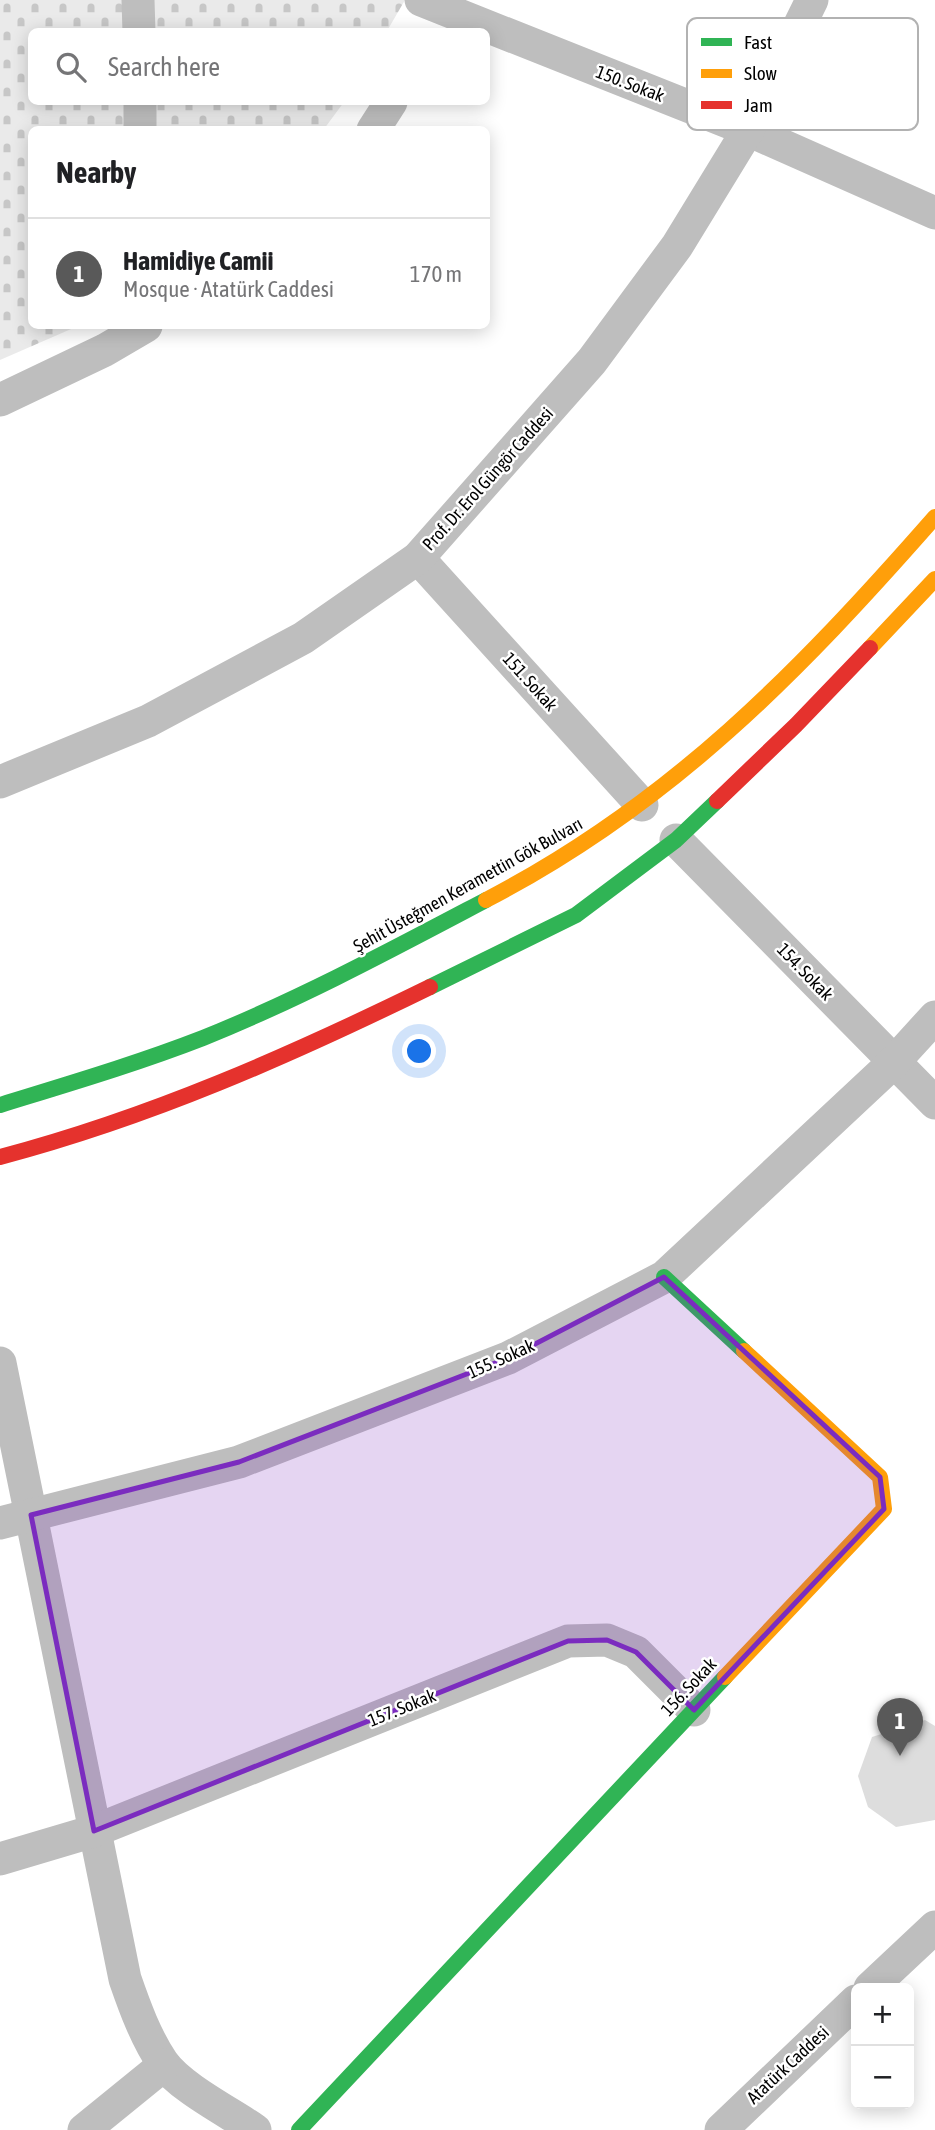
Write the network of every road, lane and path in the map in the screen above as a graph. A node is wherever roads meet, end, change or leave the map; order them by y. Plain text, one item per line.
1 (138, 0) edge
2 (812, 0) edge
3 (432, 10) edge
4 (803, 18) edge
5 (139, 28) edge
6 (479, 28) edge
7 (490, 32) edge
8 (140, 105) edge
9 (389, 105) edge
10 (687, 107) edge
11 (140, 126) edge
12 (376, 126) edge
13 (748, 130) joint
14 (935, 213) edge
15 (141, 329) edge
16 (0, 400) edge
17 (935, 517) edge
18 (418, 558) junction
19 (935, 579) edge
20 (0, 782) edge
21 (642, 805) junction
22 (677, 840) junction
23 (935, 1017) edge
24 (894, 1062) junction
25 (935, 1103) edge
26 (0, 1105) edge
27 (0, 1157) edge
28 (664, 1276) junction
29 (0, 1363) edge
30 (16, 1519) edge
31 (694, 1710) junction
32 (94, 1831) junction
33 (0, 1859) edge
34 (935, 1927) edge
35 (875, 1983) edge
36 (851, 2006) edge
37 (164, 2065) junction
38 (731, 2126) edge
39 (84, 2130) edge
40 (255, 2130) edge
41 (299, 2130) edge

1 - 5 street
2 - 4 street, Prof. Dr. Erol Güngör Caddesi
3 - 6 street, 150. Sokak
7 - 10 street, 150. Sokak
8 - 11 street
9 - 12 street
13 - 14 street, 150. Sokak
13 - 18 street, Prof. Dr. Erol Güngör Caddesi
15 - 16 street
17 - 21 main road, Şehit Üsteğmen Keramettin Gök Bulvarı
18 - 20 street, Prof. Dr. Erol Güngör Caddesi
18 - 21 street, 151. Sokak
19 - 22 main road
21 - 26 main road, Şehit Üsteğmen Keramettin Gök Bulvarı
22 - 24 street, 154. Sokak
22 - 27 main road
23 - 24 street, 155. Sokak
24 - 25 street, 154. Sokak
24 - 28 street, 155. Sokak
28 - 30 street, 155. Sokak
28 - 31 main road, 156. Sokak
29 - 30 street
30 - 32 street
31 - 32 street, 157. Sokak
31 - 41 main road, 156. Sokak
32 - 33 street, 157. Sokak
32 - 37 street
34 - 35 street
36 - 38 street, Atatürk Caddesi
37 - 39 street
37 - 40 street

